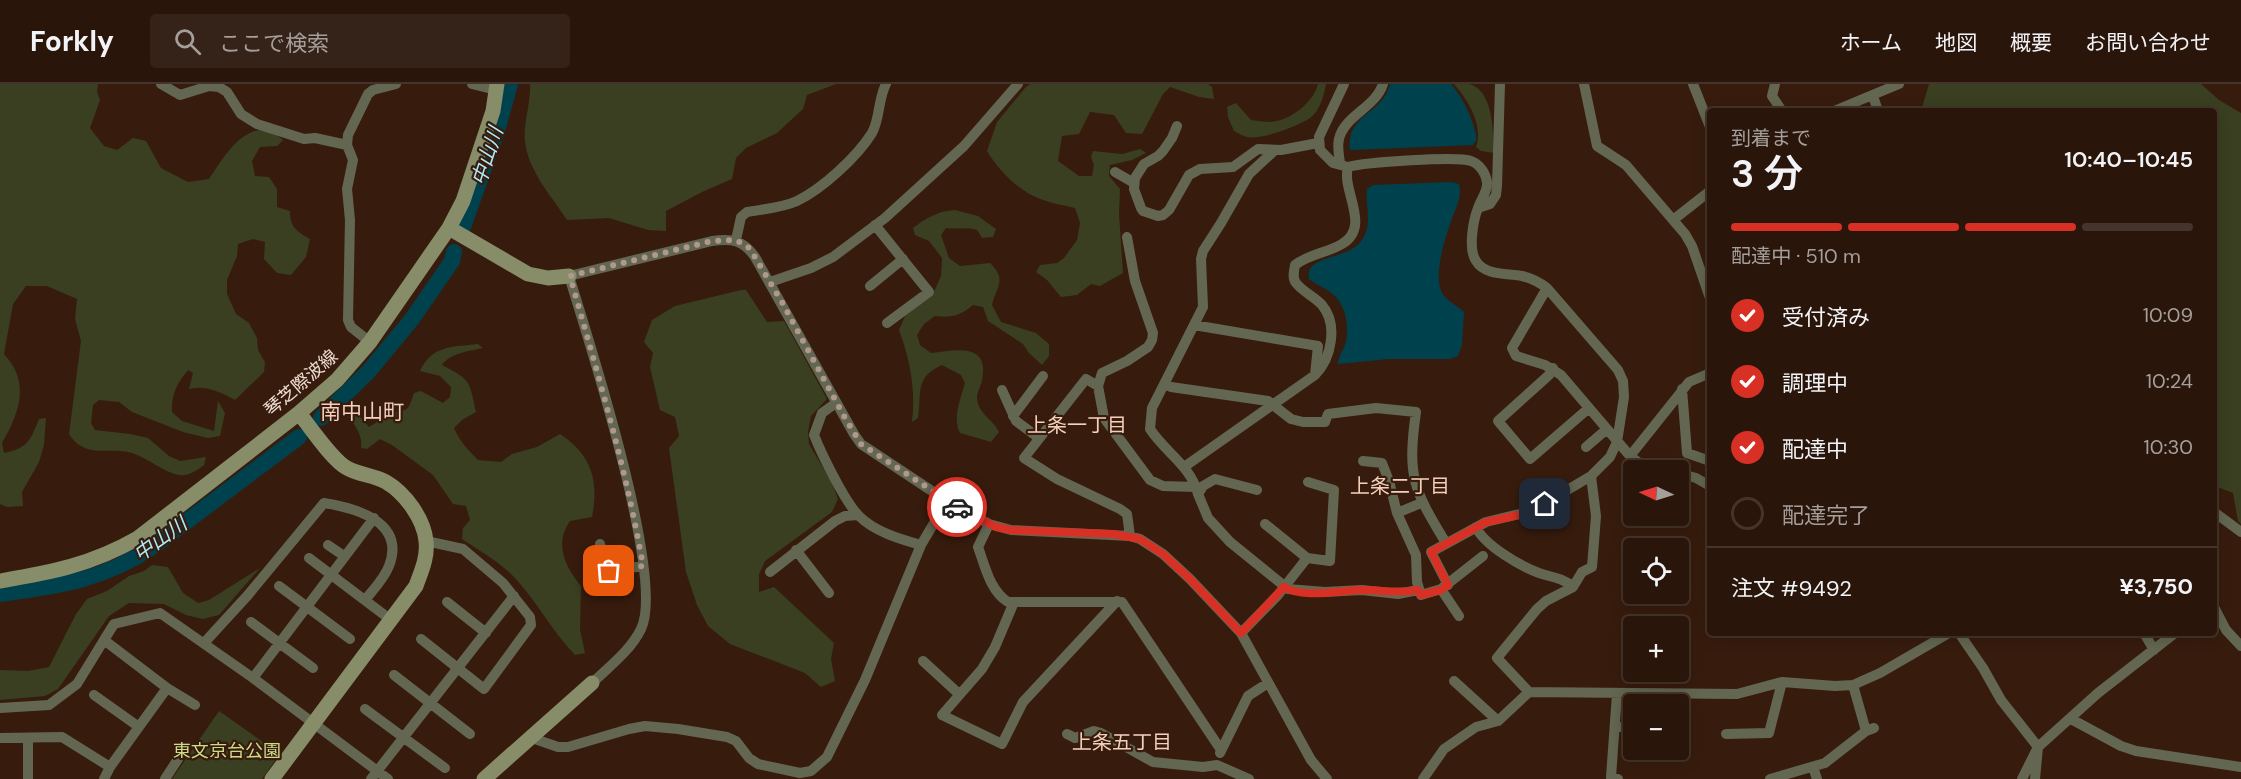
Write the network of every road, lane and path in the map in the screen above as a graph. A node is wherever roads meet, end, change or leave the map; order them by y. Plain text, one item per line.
1 (161, 84) edge
2 (396, 84) edge
3 (472, 84) edge
4 (886, 84) edge
5 (1018, 84) edge
6 (1344, 84) edge
7 (1383, 84) edge
8 (1500, 84) edge
9 (1584, 84) edge
10 (1693, 84) edge
11 (1775, 84) edge
12 (1899, 84) edge
13 (497, 87) edge
14 (1874, 96) junction
15 (1780, 108) edge
16 (1842, 108) edge
17 (1877, 108) edge
18 (1707, 119) edge
19 (1177, 126) dead end
20 (1318, 143) junction
21 (347, 145) junction
22 (1275, 150) junction
23 (1344, 165) junction
24 (1115, 172) dead end
25 (1134, 183) junction
26 (1707, 194) edge
27 (1478, 208) junction
28 (1673, 220) junction
29 (876, 225) junction
30 (448, 228) junction
31 (1127, 237) dead end
32 (736, 240) junction
33 (903, 259) junction
34 (570, 276) junction
35 (770, 282) junction
36 (870, 286) dead end
37 (1547, 288) junction
38 (1707, 289) edge
39 (887, 323) dead end
40 (1194, 325) junction
41 (370, 342) junction
42 (1553, 368) junction
43 (1707, 374) edge
44 (1316, 375) junction
45 (1043, 376) dead end
46 (1165, 384) junction
47 (1098, 386) junction
48 (1682, 389) junction
49 (1002, 390) dead end
50 (836, 403) junction
51 (1273, 404) junction
52 (1589, 408) junction
53 (299, 413) junction
54 (1013, 416) junction
55 (1606, 429) junction
56 (1039, 438) junction
57 (1617, 442) junction
58 (1586, 447) dead end
59 (1630, 456) junction
60 (1635, 460) edge
61 (1707, 460) edge
62 (1363, 461) dead end
63 (1707, 463) edge
64 (1184, 467) junction
65 (1591, 476) junction
66 (1689, 476) edge
67 (1695, 478) junction
68 (1308, 482) dead end
69 (1707, 484) edge
70 (1257, 490) dead end
71 (1197, 491) junction
72 (947, 501) junction
73 (1421, 502) junction
74 (1397, 513) junction
75 (2217, 514) edge
76 (858, 515) junction
77 (374, 518) junction
78 (989, 524) junction
79 (1265, 524) dead end
80 (1476, 527) junction
81 (2241, 532) edge
82 (1130, 536) junction
83 (426, 541) junction
84 (1446, 543) junction
85 (600, 544) dead end
86 (328, 545) dead end
87 (921, 545) junction
88 (796, 550) junction
89 (344, 556) junction
90 (1483, 556) dead end
91 (309, 558) dead end
92 (1307, 558) junction
93 (643, 566) junction
94 (770, 572) dead end
95 (330, 574) junction
96 (0, 581) edge
97 (279, 586) dead end
98 (1284, 587) junction
99 (1444, 587) junction
100 (1573, 587) junction
101 (1418, 590) junction
102 (829, 592) dead end
103 (514, 596) junction
104 (365, 600) junction
105 (1117, 601) junction
106 (447, 602) dead end
107 (1014, 602) junction
108 (306, 607) junction
109 (2217, 613) edge
110 (1459, 616) dead end
111 (391, 620) junction
112 (251, 622) dead end
113 (486, 633) junction
114 (1241, 633) junction
115 (1944, 636) edge
116 (1961, 636) edge
117 (2146, 636) edge
118 (2171, 636) edge
119 (350, 639) dead end
120 (421, 639) dead end
121 (104, 640) junction
122 (204, 643) junction
123 (279, 643) junction
124 (2241, 646) edge
125 (2154, 650) junction
126 (923, 661) dead end
127 (313, 668) dead end
128 (458, 668) junction
129 (394, 675) dead end
130 (253, 678) junction
131 (1454, 681) dead end
132 (1782, 682) junction
133 (592, 683) joint
134 (1268, 683) junction
135 (1853, 685) junction
136 (167, 688) junction
137 (1530, 692) junction
138 (959, 694) junction
139 (1617, 694) junction
140 (94, 696) dead end
141 (431, 704) junction
142 (195, 705) dead end
143 (0, 708) edge
144 (364, 709) dead end
145 (2071, 719) junction
146 (1498, 721) junction
147 (314, 723) junction
148 (139, 727) junction
149 (1615, 727) junction
150 (1623, 727) edge
151 (470, 734) dead end
152 (1067, 734) dead end
153 (1726, 734) dead end
154 (0, 738) edge
155 (28, 738) junction
156 (404, 738) junction
157 (532, 738) junction
158 (2038, 747) junction
159 (1221, 750) junction
160 (180, 756) dead end
161 (1217, 765) junction
162 (110, 767) junction
163 (1813, 767) junction
164 (2241, 767) edge
165 (445, 768) dead end
166 (374, 775) edge
167 (28, 779) edge
168 (104, 779) edge
169 (165, 779) edge
170 (272, 779) edge
171 (388, 779) edge
172 (484, 779) edge
173 (1249, 779) edge
174 (1327, 779) edge
175 (1423, 779) edge
176 (1618, 779) edge
177 (1770, 779) edge
178 (1817, 779) edge
179 (2022, 779) edge
180 (2035, 779) edge

1 - 21 street
2 - 21 street
3 - 13 street
4 - 32 street
5 - 29 street
6 - 20 street
7 - 23 street
8 - 27 street
9 - 28 street
10 - 18 street
11 - 15 street
12 - 14 street
13 - 30 street, 琴芝際波線
14 - 16 street
14 - 17 street
19 - 25 street
20 - 22 street
20 - 23 street
21 - 41 street
22 - 25 street
22 - 40 street
23 - 27 street
23 - 44 street
24 - 25 street
26 - 28 street
27 - 37 street
28 - 38 street
29 - 33 street
29 - 35 street
30 - 34 street
30 - 41 street, 琴芝際波線
31 - 47 street
32 - 34 street
32 - 35 street
33 - 36 street
33 - 39 street
34 - 93 street
35 - 50 street
37 - 42 street
37 - 57 street
40 - 44 street
40 - 46 street
41 - 53 street, 琴芝際波線
42 - 52 street
42 - 52 street
43 - 48 street
44 - 51 street
45 - 54 street
46 - 51 street
46 - 64 street
47 - 56 street
47 - 71 street
48 - 59 street
48 - 61 street
49 - 54 street
50 - 72 street
50 - 76 street
51 - 64 street
51 - 73 street
52 - 55 street
53 - 83 street
53 - 96 street, 琴芝際波線
54 - 56 street
55 - 57 street
55 - 58 street
56 - 82 street
57 - 59 street
57 - 65 street
59 - 60 street
62 - 74 street
63 - 67 street
64 - 71 street
65 - 80 street
65 - 100 street
66 - 67 street
67 - 69 street
68 - 92 street
70 - 71 street
71 - 98 street
72 - 78 street
72 - 87 street
73 - 74 street
73 - 84 street
74 - 101 street
75 - 81 street
76 - 87 street
76 - 88 street
77 - 89 street
77 - 104 street
77 - 122 street
78 - 82 street
78 - 107 street
79 - 92 street
80 - 84 street
80 - 100 street
82 - 114 street
83 - 103 street
83 - 111 street
84 - 99 street
85 - 93 street
86 - 89 street
87 - 157 street
88 - 94 street
88 - 102 street
89 - 95 street
90 - 99 street
91 - 95 street
92 - 98 street
93 - 133 street
95 - 104 street
95 - 108 street
97 - 108 street
98 - 101 street
98 - 114 street
99 - 101 street
99 - 110 street
100 - 137 street
103 - 113 street
103 - 128 street
104 - 111 street
105 - 107 street
105 - 138 street
105 - 159 street
106 - 113 street
107 - 138 street
108 - 119 street
108 - 123 street
109 - 124 street
111 - 147 street
112 - 123 street
113 - 128 street
114 - 134 street
115 - 135 street
116 - 158 street
117 - 125 street
118 - 125 street
120 - 128 street
121 - 122 street
121 - 136 street
121 - 143 street
122 - 130 street
123 - 127 street
123 - 130 street
125 - 145 street
126 - 138 street
128 - 141 street
129 - 141 street
130 - 147 street
131 - 146 street
132 - 135 street
132 - 139 street
132 - 153 street
133 - 157 street
134 - 159 street
134 - 174 street
135 - 163 street
136 - 142 street
136 - 148 street
137 - 139 street
137 - 146 street
139 - 149 street
140 - 148 street
141 - 151 street
141 - 156 street
144 - 156 street
145 - 158 street
145 - 164 street
146 - 175 street
147 - 166 street
147 - 170 street
148 - 162 street
149 - 150 street
149 - 176 street
152 - 161 street
154 - 155 street
155 - 162 street
155 - 167 street
156 - 165 street
156 - 166 street
157 - 172 street
158 - 179 street
158 - 180 street
159 - 161 street
160 - 169 street
161 - 173 street
162 - 168 street
163 - 177 street
163 - 178 street
166 - 171 street

